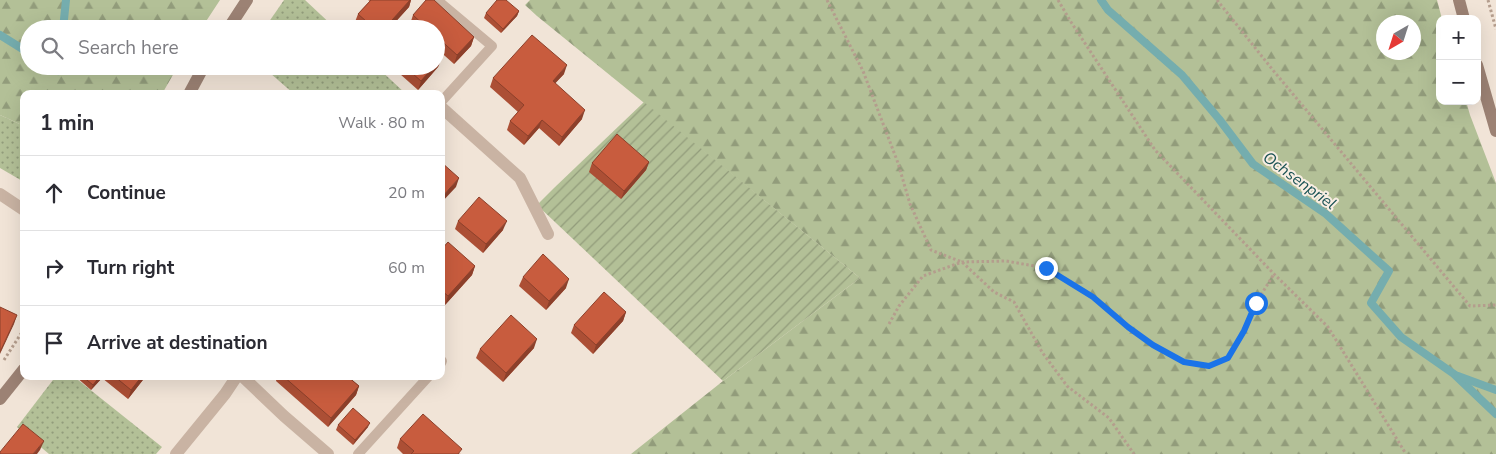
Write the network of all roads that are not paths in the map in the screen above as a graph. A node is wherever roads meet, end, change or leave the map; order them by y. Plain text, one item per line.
1 (247, 0) edge
2 (437, 0) edge
3 (1459, 0) edge
4 (1463, 15) edge
5 (234, 20) edge
6 (199, 75) edge
7 (1481, 79) edge
8 (191, 90) edge
9 (445, 98) edge
10 (445, 111) edge
11 (1496, 131) edge
12 (0, 194) edge
13 (20, 207) edge
14 (548, 234) dead end
15 (20, 374) edge
16 (234, 380) edge
17 (246, 380) edge
18 (425, 380) edge
19 (0, 399) edge
20 (176, 454) edge
21 (328, 454) edge
22 (358, 454) edge

1 - 5 main road
2 - 9 lane
3 - 4 main road
6 - 8 main road
7 - 11 main road
10 - 14 street
12 - 13 street
15 - 19 main road
16 - 20 street
17 - 21 street
18 - 22 lane

